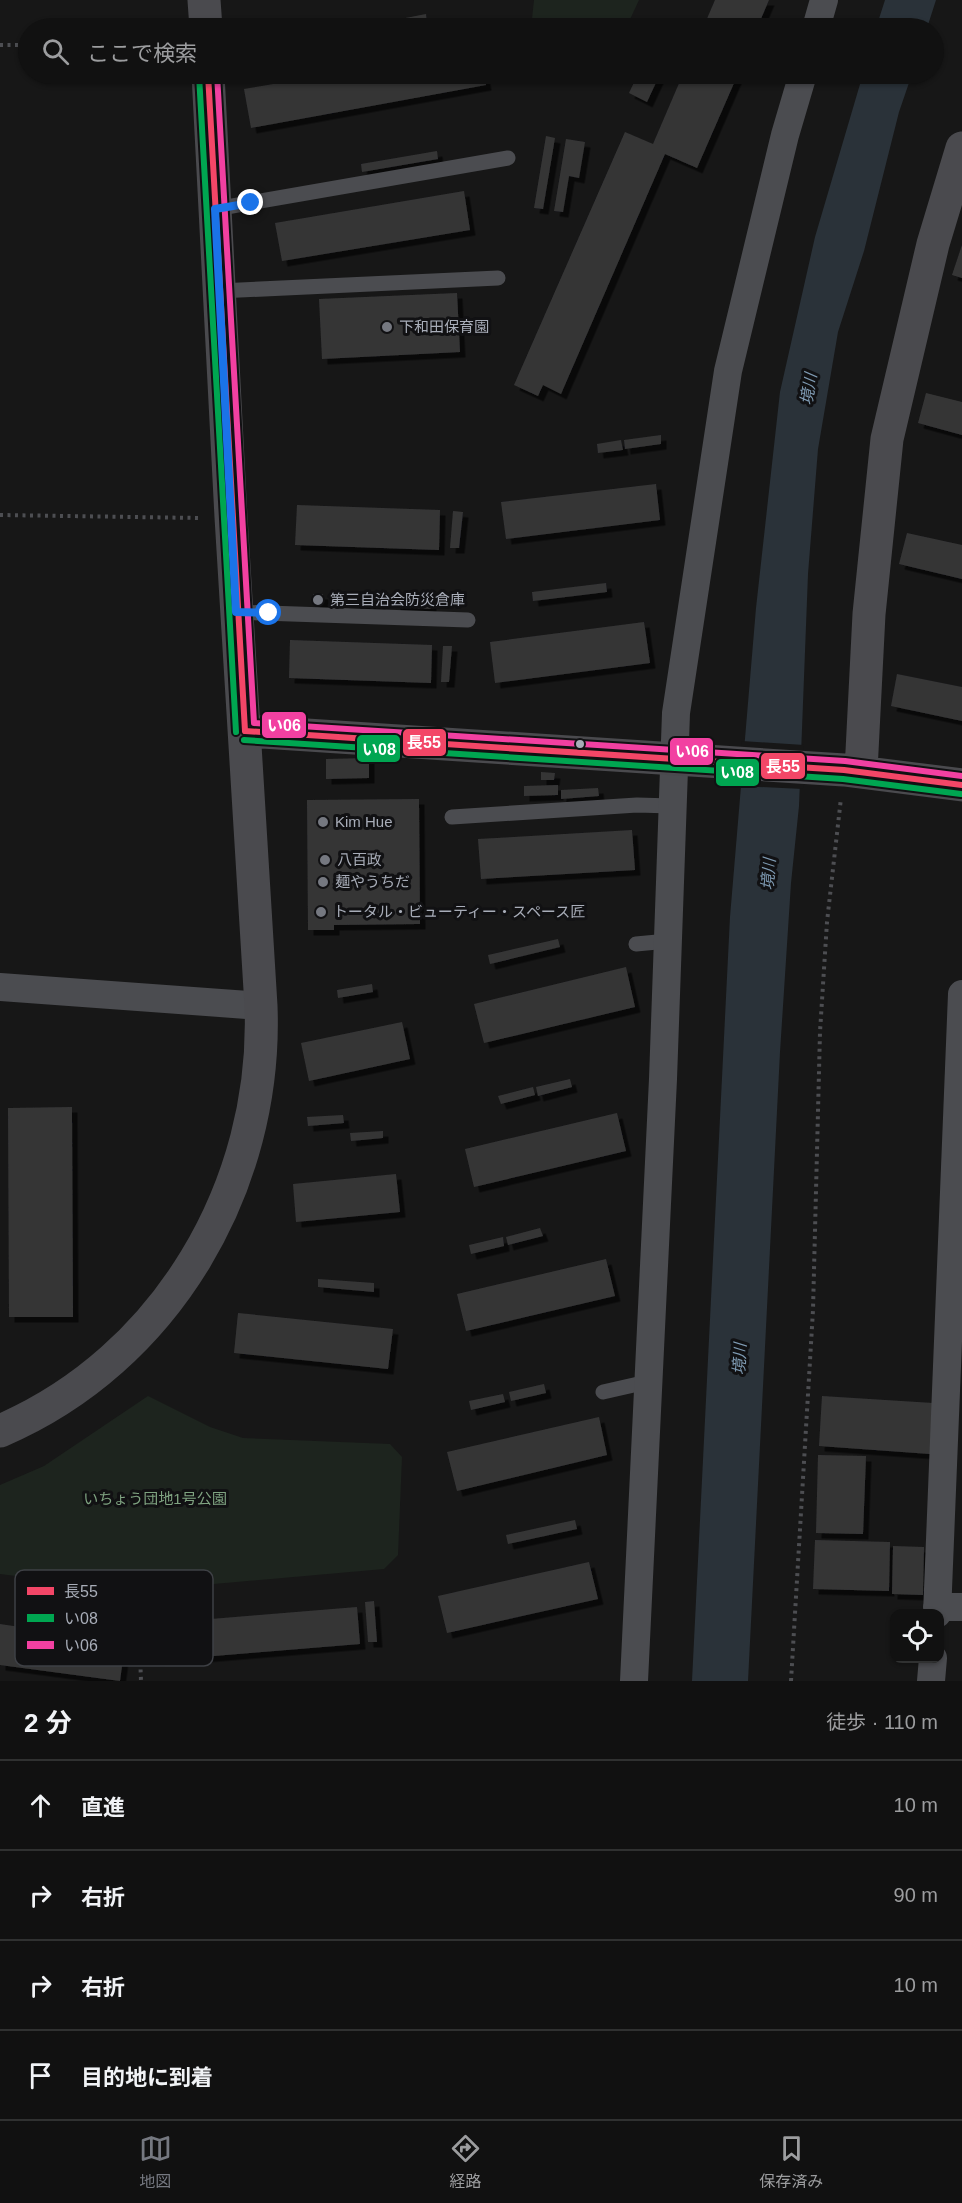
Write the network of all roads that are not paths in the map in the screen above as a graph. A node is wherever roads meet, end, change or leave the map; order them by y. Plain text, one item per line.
1 (204, 0) edge
2 (824, 0) edge
3 (205, 18) edge
4 (819, 18) edge
5 (209, 84) edge
6 (800, 84) edge
7 (962, 148) edge
8 (508, 158) dead end
9 (215, 209) junction
10 (498, 278) dead end
11 (219, 291) junction
12 (236, 612) junction
13 (468, 620) dead end
14 (244, 732) junction
15 (686, 760) junction
16 (846, 770) junction
17 (962, 785) edge
18 (672, 806) junction
19 (452, 817) dead end
20 (668, 941) junction
21 (636, 944) dead end
22 (0, 987) edge
23 (962, 994) edge
24 (261, 1006) junction
25 (962, 1006) edge
26 (648, 1382) junction
27 (603, 1392) dead end
28 (0, 1431) edge
29 (945, 1609) edge
30 (933, 1663) edge
31 (633, 1681) edge
32 (931, 1681) edge

1 - 3 street
2 - 4 street
5 - 9 street
6 - 15 street
7 - 16 street
8 - 9 lane
9 - 11 street
10 - 11 lane
11 - 12 street
12 - 13 lane
12 - 14 street
14 - 15 street
14 - 24 street
15 - 16 street
15 - 18 street
16 - 17 street
18 - 19 lane
18 - 20 street
20 - 21 lane
20 - 26 street
22 - 24 street
23 - 25 street
24 - 28 street
25 - 29 street
26 - 27 lane
26 - 31 street
30 - 32 street

